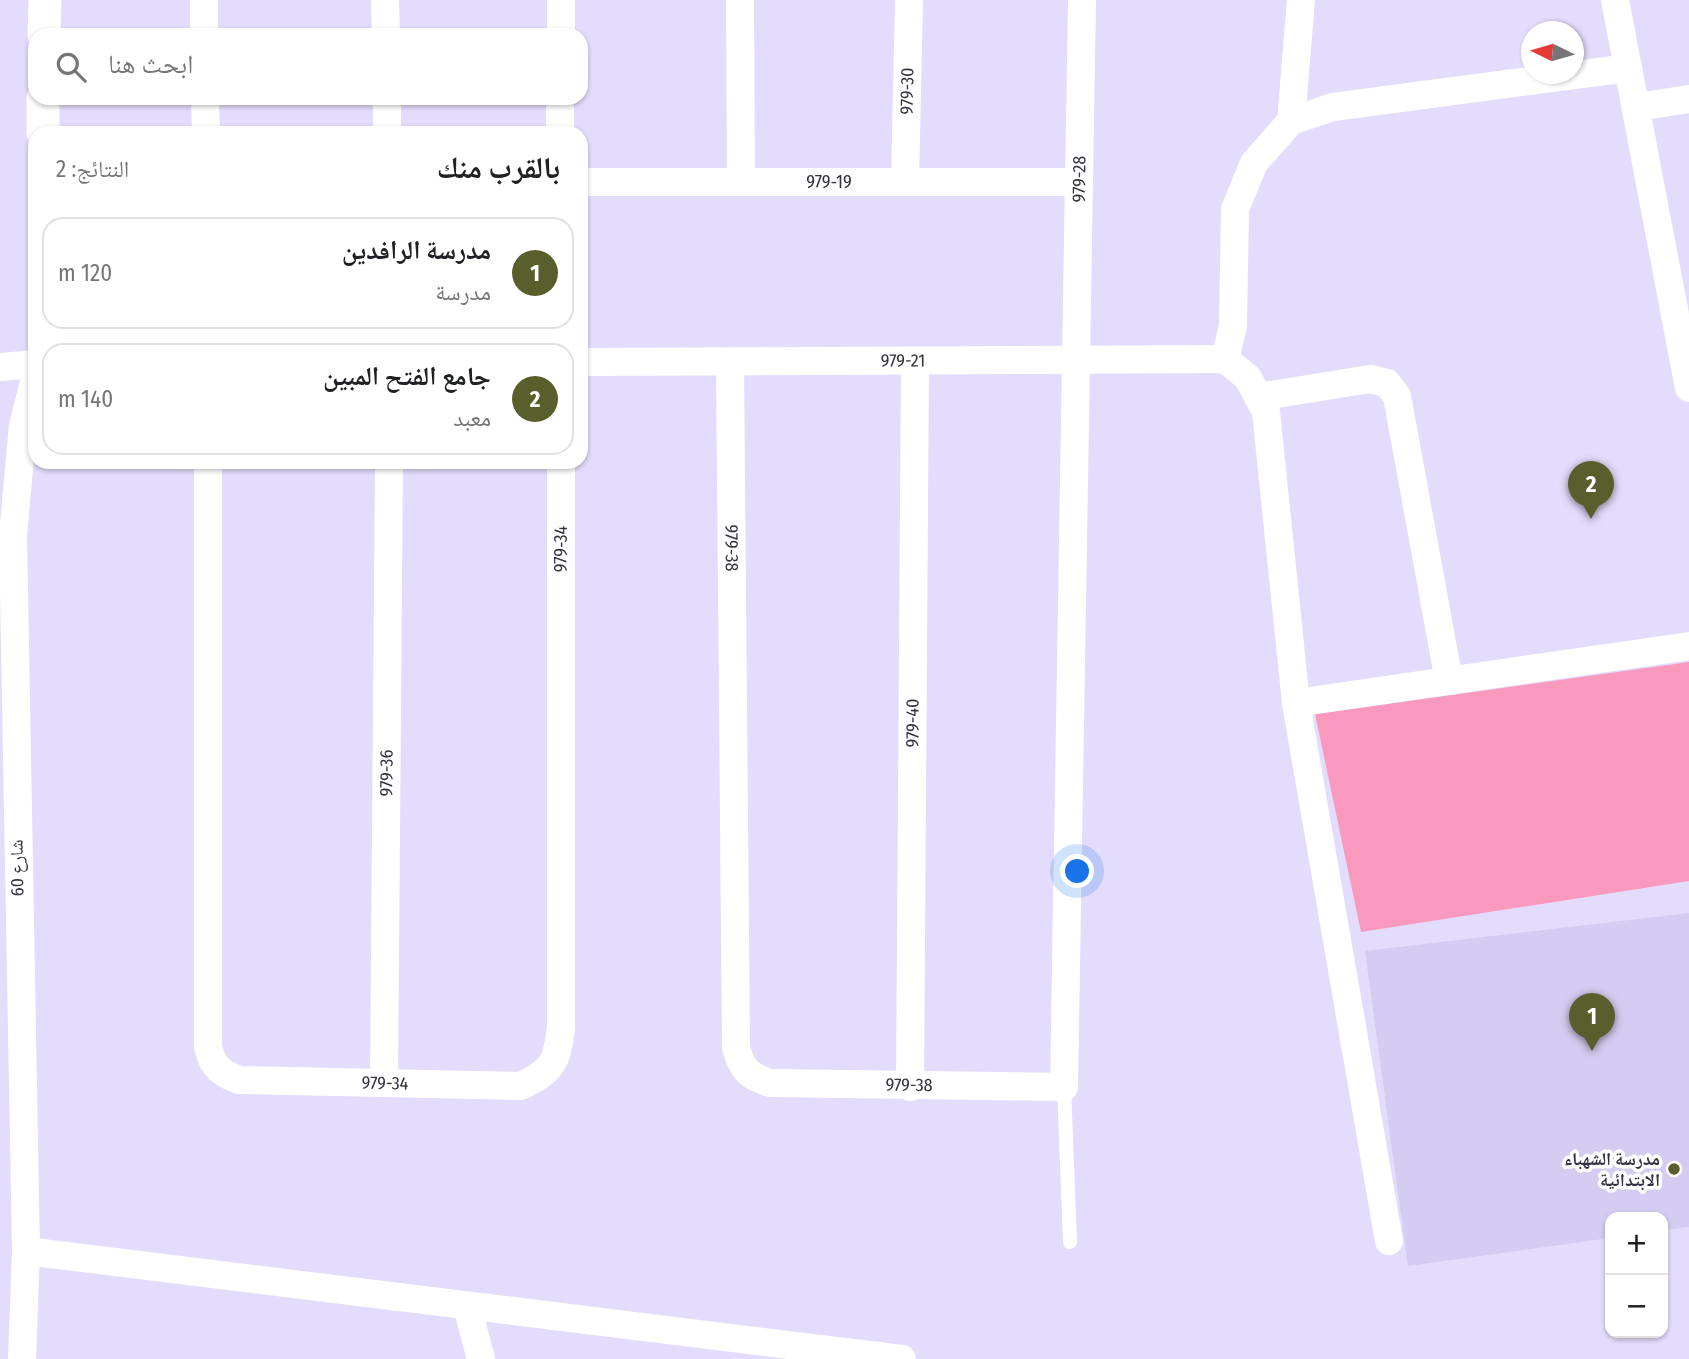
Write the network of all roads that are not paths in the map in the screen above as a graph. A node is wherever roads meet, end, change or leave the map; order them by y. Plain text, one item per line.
1 (45, 0) edge
2 (204, 0) edge
3 (385, 0) edge
4 (561, 0) edge
5 (740, 0) edge
6 (909, 0) edge
7 (1082, 0) edge
8 (1301, 0) edge
9 (1615, 0) edge
10 (44, 28) edge
11 (204, 28) edge
12 (386, 28) edge
13 (561, 28) edge
14 (1628, 68) junction
15 (1689, 99) edge
16 (43, 105) edge
17 (205, 105) edge
18 (387, 105) edge
19 (561, 105) edge
20 (1637, 107) junction
21 (1291, 121) junction
22 (43, 126) edge
23 (206, 126) edge
24 (387, 126) edge
25 (560, 126) edge
26 (588, 181) edge
27 (741, 182) junction
28 (905, 182) junction
29 (1077, 182) junction
30 (1225, 359) junction
31 (1074, 360) junction
32 (730, 361) junction
33 (915, 361) junction
34 (588, 362) edge
35 (28, 365) edge
36 (0, 368) edge
37 (1689, 388) edge
38 (1258, 397) junction
39 (28, 406) edge
40 (208, 469) edge
41 (389, 469) edge
42 (562, 469) edge
43 (8, 492) edge
44 (1689, 646) edge
45 (7, 661) edge
46 (1449, 681) junction
47 (1296, 703) junction
48 (9, 986) edge
49 (384, 1083) junction
50 (909, 1087) junction
51 (1064, 1087) junction
52 (1389, 1241) dead end
53 (1070, 1242) dead end
54 (26, 1251) junction
55 (467, 1306) junction
56 (22, 1359) edge
57 (481, 1359) edge
58 (902, 1359) edge

1 - 10 street
2 - 11 street
3 - 12 street
4 - 13 street
5 - 27 street
6 - 28 street, 979-30
7 - 29 street, 979-28
8 - 21 street
9 - 14 street
14 - 20 street
14 - 21 street
15 - 20 street
16 - 22 street
17 - 23 street
18 - 24 street
19 - 25 street
20 - 37 street
21 - 30 street
26 - 27 street, 979-19
27 - 28 street, 979-19
28 - 29 street, 979-19
29 - 31 street, 979-28
30 - 31 street, 979-21
30 - 38 street
31 - 33 street, 979-21
31 - 51 street
32 - 33 street, 979-21
32 - 34 street, 979-21
32 - 50 street, 979-38
33 - 50 street, 979-40
35 - 36 street
38 - 46 street
38 - 47 street
39 - 43 street, شارع 60
40 - 49 street, 979-34
41 - 49 street, 979-36
42 - 49 street, 979-34
43 - 45 street, شارع 60
44 - 46 street
45 - 48 street, شارع 60
46 - 47 street
47 - 52 street
48 - 54 street, شارع 60
50 - 51 street, 979-38
51 - 53 lane
54 - 55 street
54 - 56 street, شارع 60
55 - 57 street
55 - 58 street

